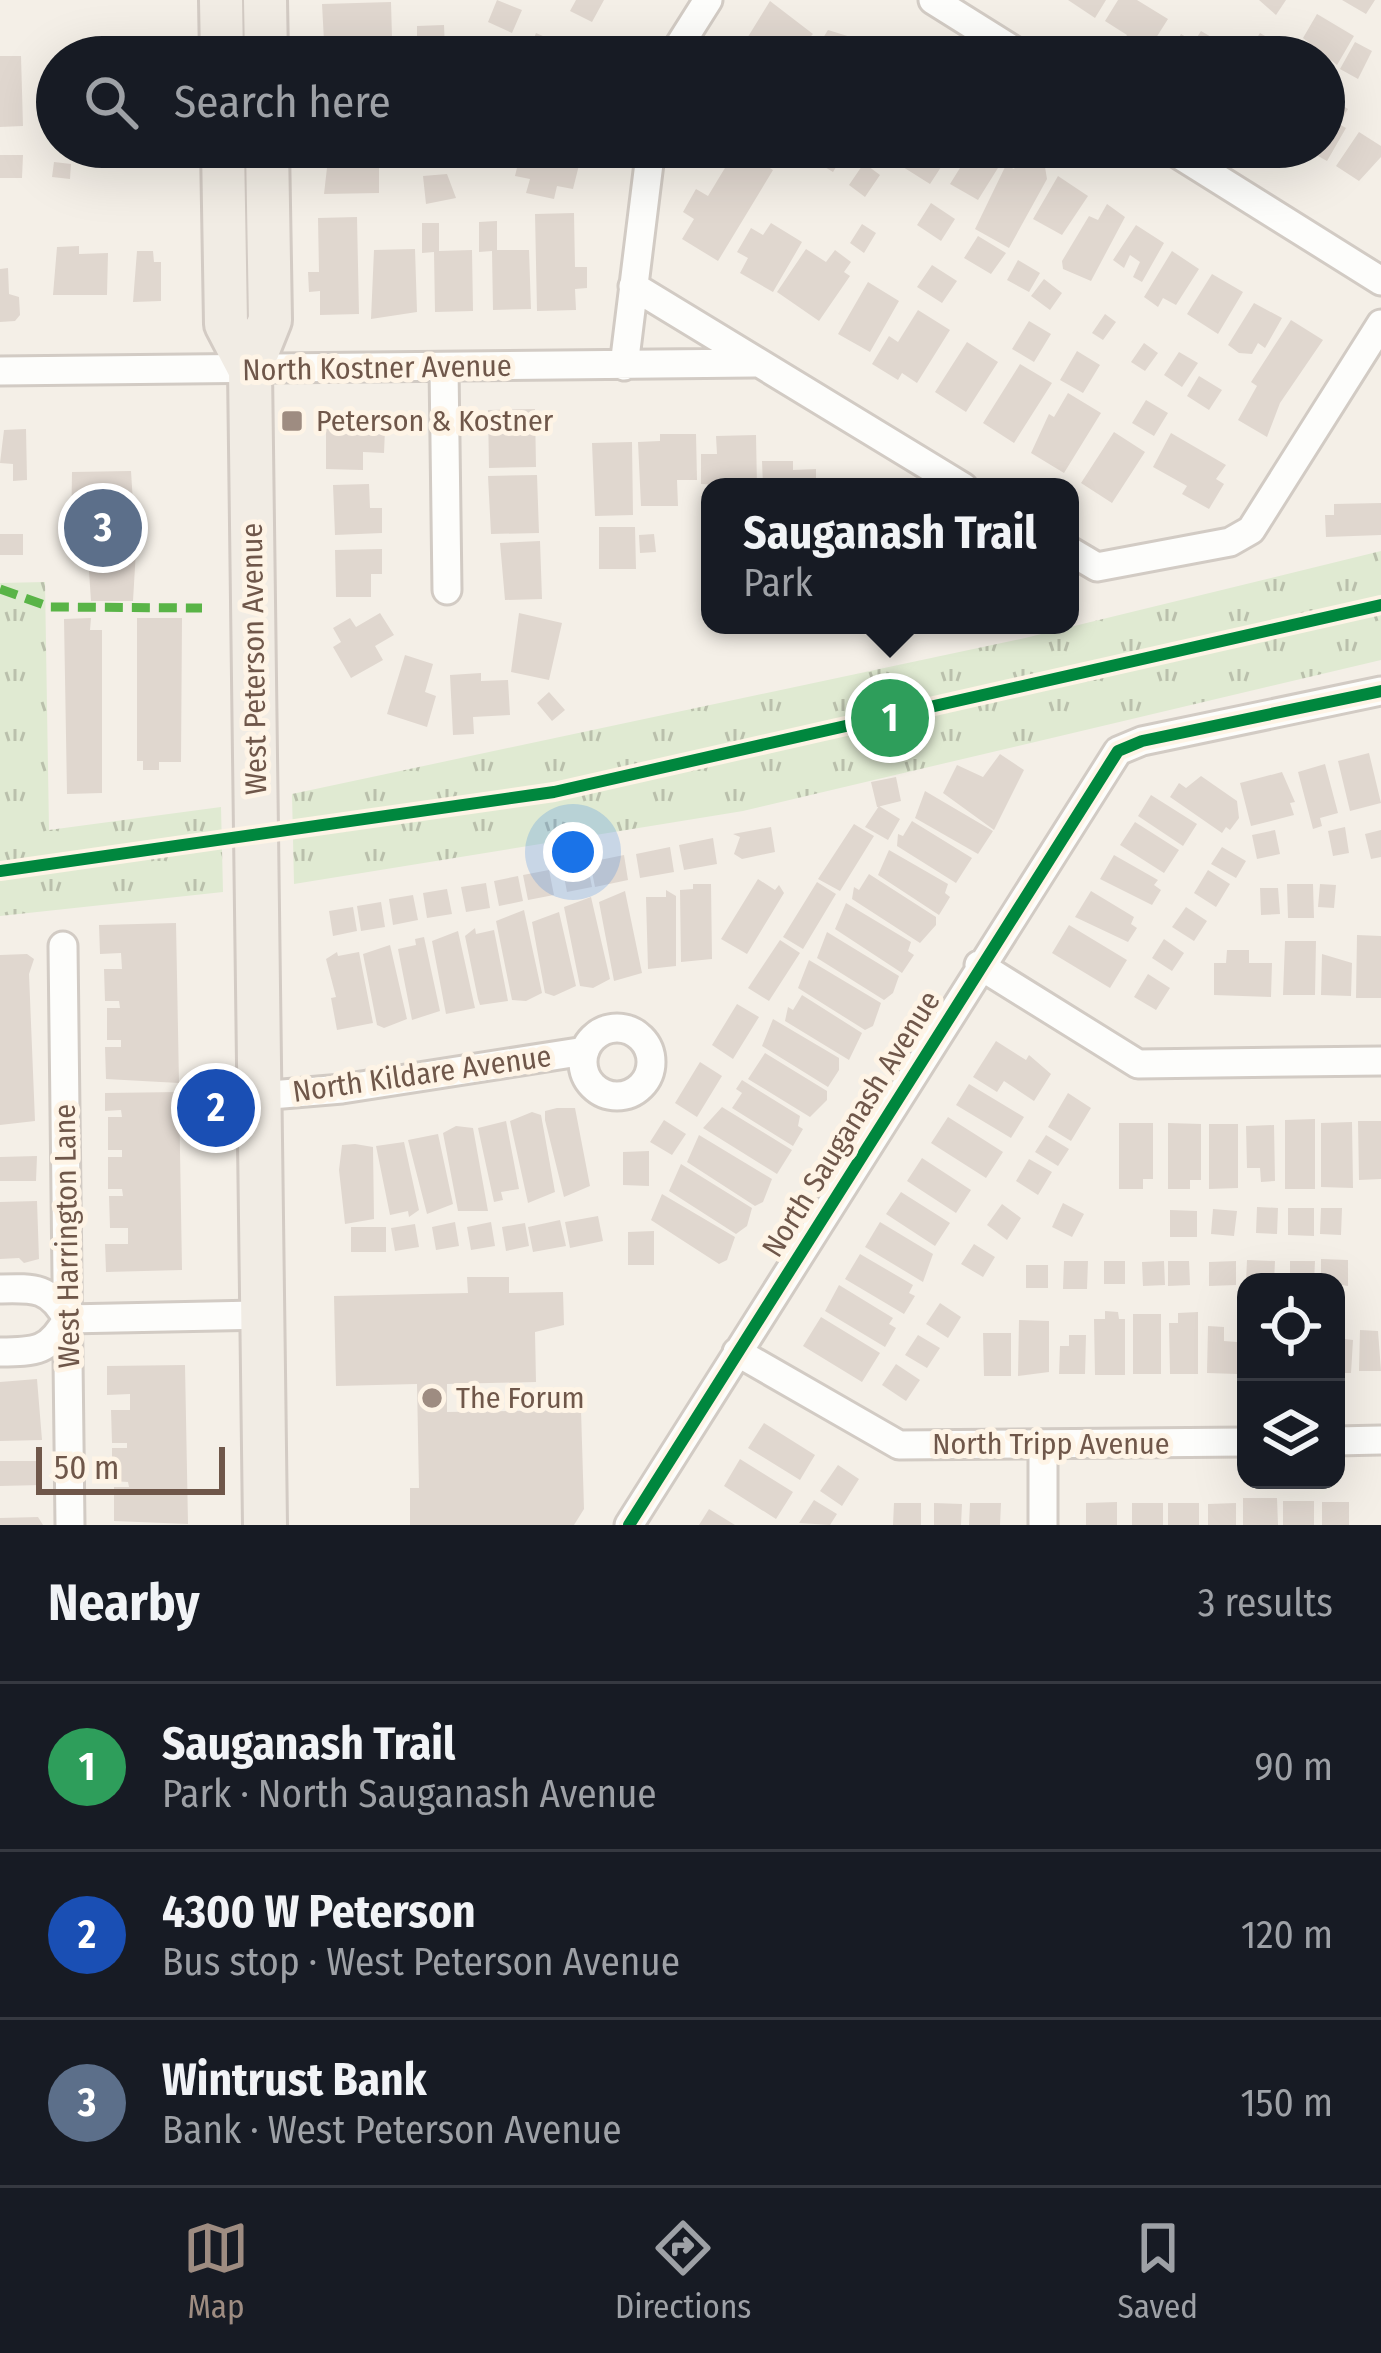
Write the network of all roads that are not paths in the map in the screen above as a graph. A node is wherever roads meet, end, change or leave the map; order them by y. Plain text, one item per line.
1 (221, 0) edge
2 (265, 0) edge
3 (708, 0) edge
4 (933, 0) edge
5 (222, 36) edge
6 (266, 36) edge
7 (685, 36) edge
8 (990, 36) edge
9 (224, 168) edge
10 (267, 168) edge
11 (648, 168) edge
12 (1201, 168) edge
13 (1381, 281) edge
14 (633, 286) junction
15 (1381, 324) edge
16 (754, 363) junction
17 (624, 366) junction
18 (444, 368) junction
19 (250, 370) junction
20 (0, 371) edge
21 (948, 478) edge
22 (1079, 556) edge
23 (447, 590) dead end
24 (1381, 691) edge
25 (63, 946) dead end
26 (979, 965) junction
27 (585, 1051) dead end
28 (1381, 1061) edge
29 (259, 1096) junction
30 (0, 1288) edge
31 (262, 1315) junction
32 (68, 1319) junction
33 (0, 1352) edge
34 (737, 1352) junction
35 (1381, 1440) edge
36 (1345, 1441) edge
37 (1237, 1442) edge
38 (1043, 1445) junction
39 (70, 1525) edge
40 (265, 1525) edge
41 (629, 1525) edge
42 (1042, 1525) edge

1 - 5 main road
2 - 6 main road
3 - 7 street
4 - 8 street
9 - 19 main road, West Peterson Avenue
10 - 19 main road, West Peterson Avenue
11 - 14 street
12 - 13 street
14 - 16 street
14 - 17 street
15 - 22 street
16 - 17 street, North Kostner Avenue
16 - 21 street
17 - 18 street, North Kostner Avenue
18 - 19 street, North Kostner Avenue
18 - 23 street
19 - 20 street, North Kostner Avenue
19 - 29 main road, West Peterson Avenue
24 - 26 street, North Sauganash Avenue
25 - 32 street, West Harrington Lane
26 - 28 street
26 - 34 street, North Sauganash Avenue
27 - 29 street, North Kildare Avenue
29 - 31 main road, West Peterson Avenue
30 - 32 street
31 - 32 street
31 - 40 main road, West Peterson Avenue
32 - 33 street
32 - 39 street, West Harrington Lane
34 - 38 street, North Tripp Avenue
34 - 41 street, North Sauganash Avenue
35 - 36 street
37 - 38 street, North Tripp Avenue
38 - 42 street

